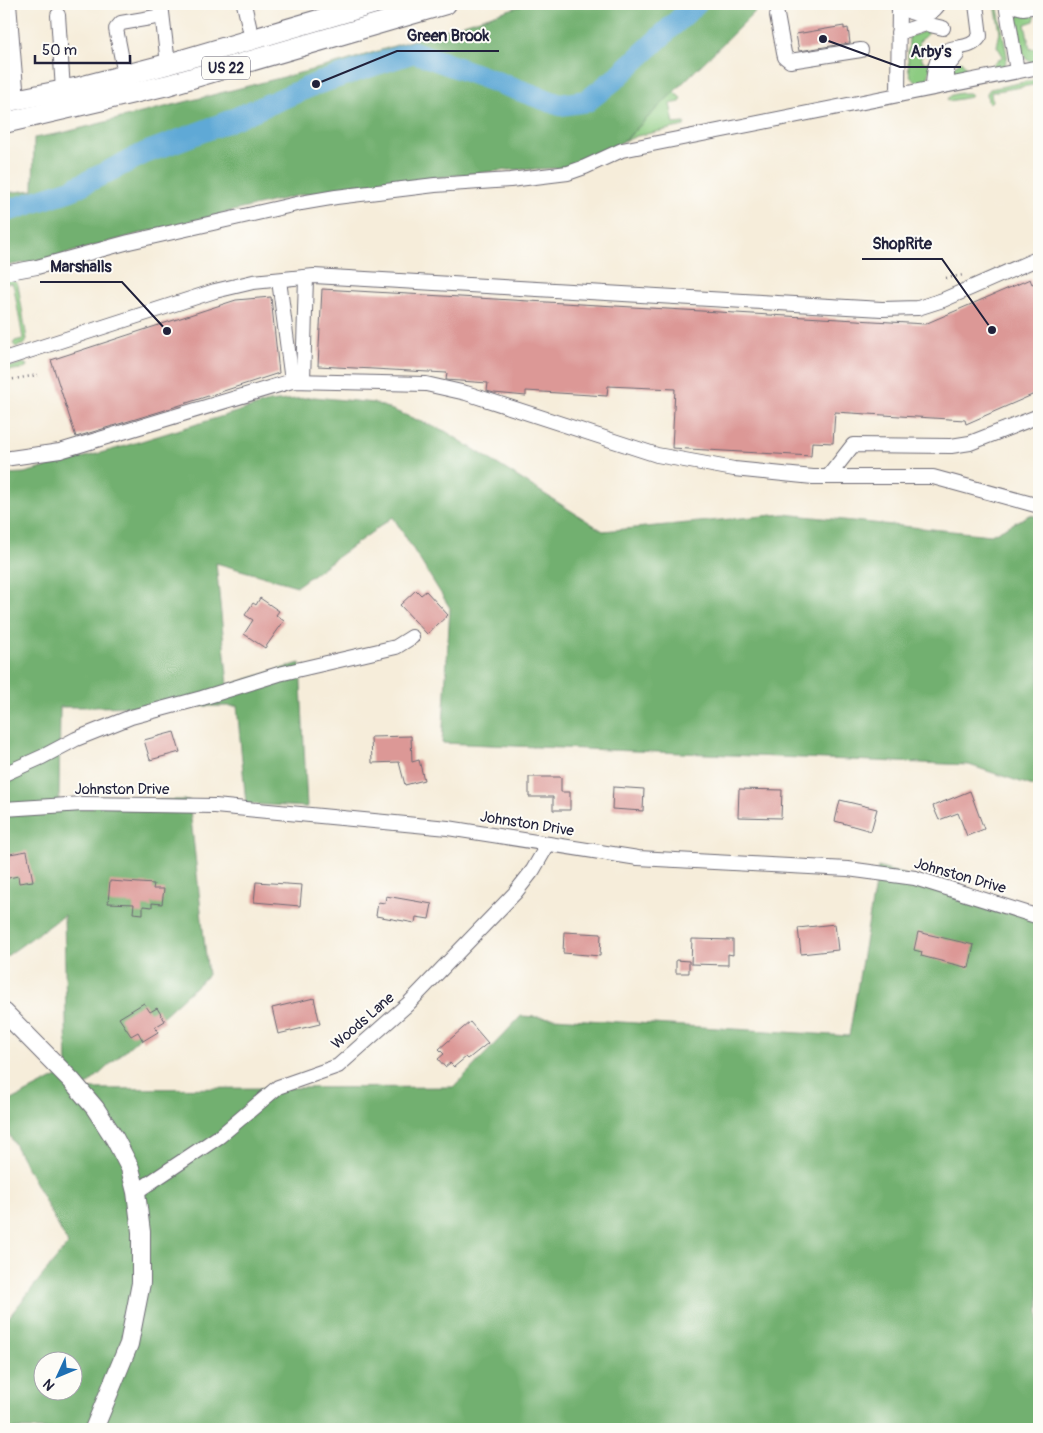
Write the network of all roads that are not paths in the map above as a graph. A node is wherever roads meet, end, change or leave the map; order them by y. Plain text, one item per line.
1 (9, 4) edge
2 (244, 4) edge
3 (373, 4) edge
4 (446, 4) edge
5 (939, 4) edge
6 (976, 4) edge
7 (1006, 4) edge
8 (899, 5) edge
9 (1039, 6) edge
10 (346, 8) edge
11 (162, 10) edge
12 (58, 15) dead end
13 (777, 15) dead end
14 (944, 28) dead end
15 (898, 33) junction
16 (252, 39) junction
17 (861, 50) dead end
18 (952, 52) junction
19 (168, 64) junction
20 (1039, 67) edge
21 (1017, 71) junction
22 (125, 75) junction
23 (947, 85) junction
24 (933, 88) junction
25 (63, 90) junction
26 (898, 95) junction
27 (11, 101) edge
28 (4, 123) edge
29 (1039, 258) edge
30 (4, 272) edge
31 (306, 277) junction
32 (279, 280) junction
33 (4, 359) edge
34 (298, 380) junction
35 (1039, 416) edge
36 (4, 459) edge
37 (828, 477) junction
38 (1039, 506) edge
39 (412, 637) dead end
40 (4, 774) edge
41 (4, 809) edge
42 (548, 844) junction
43 (1039, 917) edge
44 (4, 1012) edge
45 (136, 1192) junction
46 (94, 1429) edge

1 - 27 street
2 - 16 street
3 - 10 highway, US 22
4 - 28 highway, US 22
5 - 8 street
6 - 18 street
7 - 9 street
7 - 21 street
8 - 15 street
10 - 16 highway, US 22
11 - 19 street
11 - 22 street
12 - 25 street
13 - 17 street
14 - 15 street
15 - 26 street
16 - 19 highway, US 22
18 - 23 street
18 - 24 street
19 - 22 highway, US 22
20 - 21 street
21 - 23 street
22 - 25 highway, US 22
23 - 24 street
24 - 26 street
25 - 27 highway, US 22
26 - 30 street
29 - 31 street
31 - 32 street
31 - 34 street
32 - 33 street
32 - 34 street
34 - 36 street
34 - 37 street
35 - 37 street
37 - 38 street
39 - 40 street
41 - 42 street, Johnston Drive
42 - 43 street, Johnston Drive
42 - 45 street, Woods Lane
44 - 45 main road
45 - 46 main road

